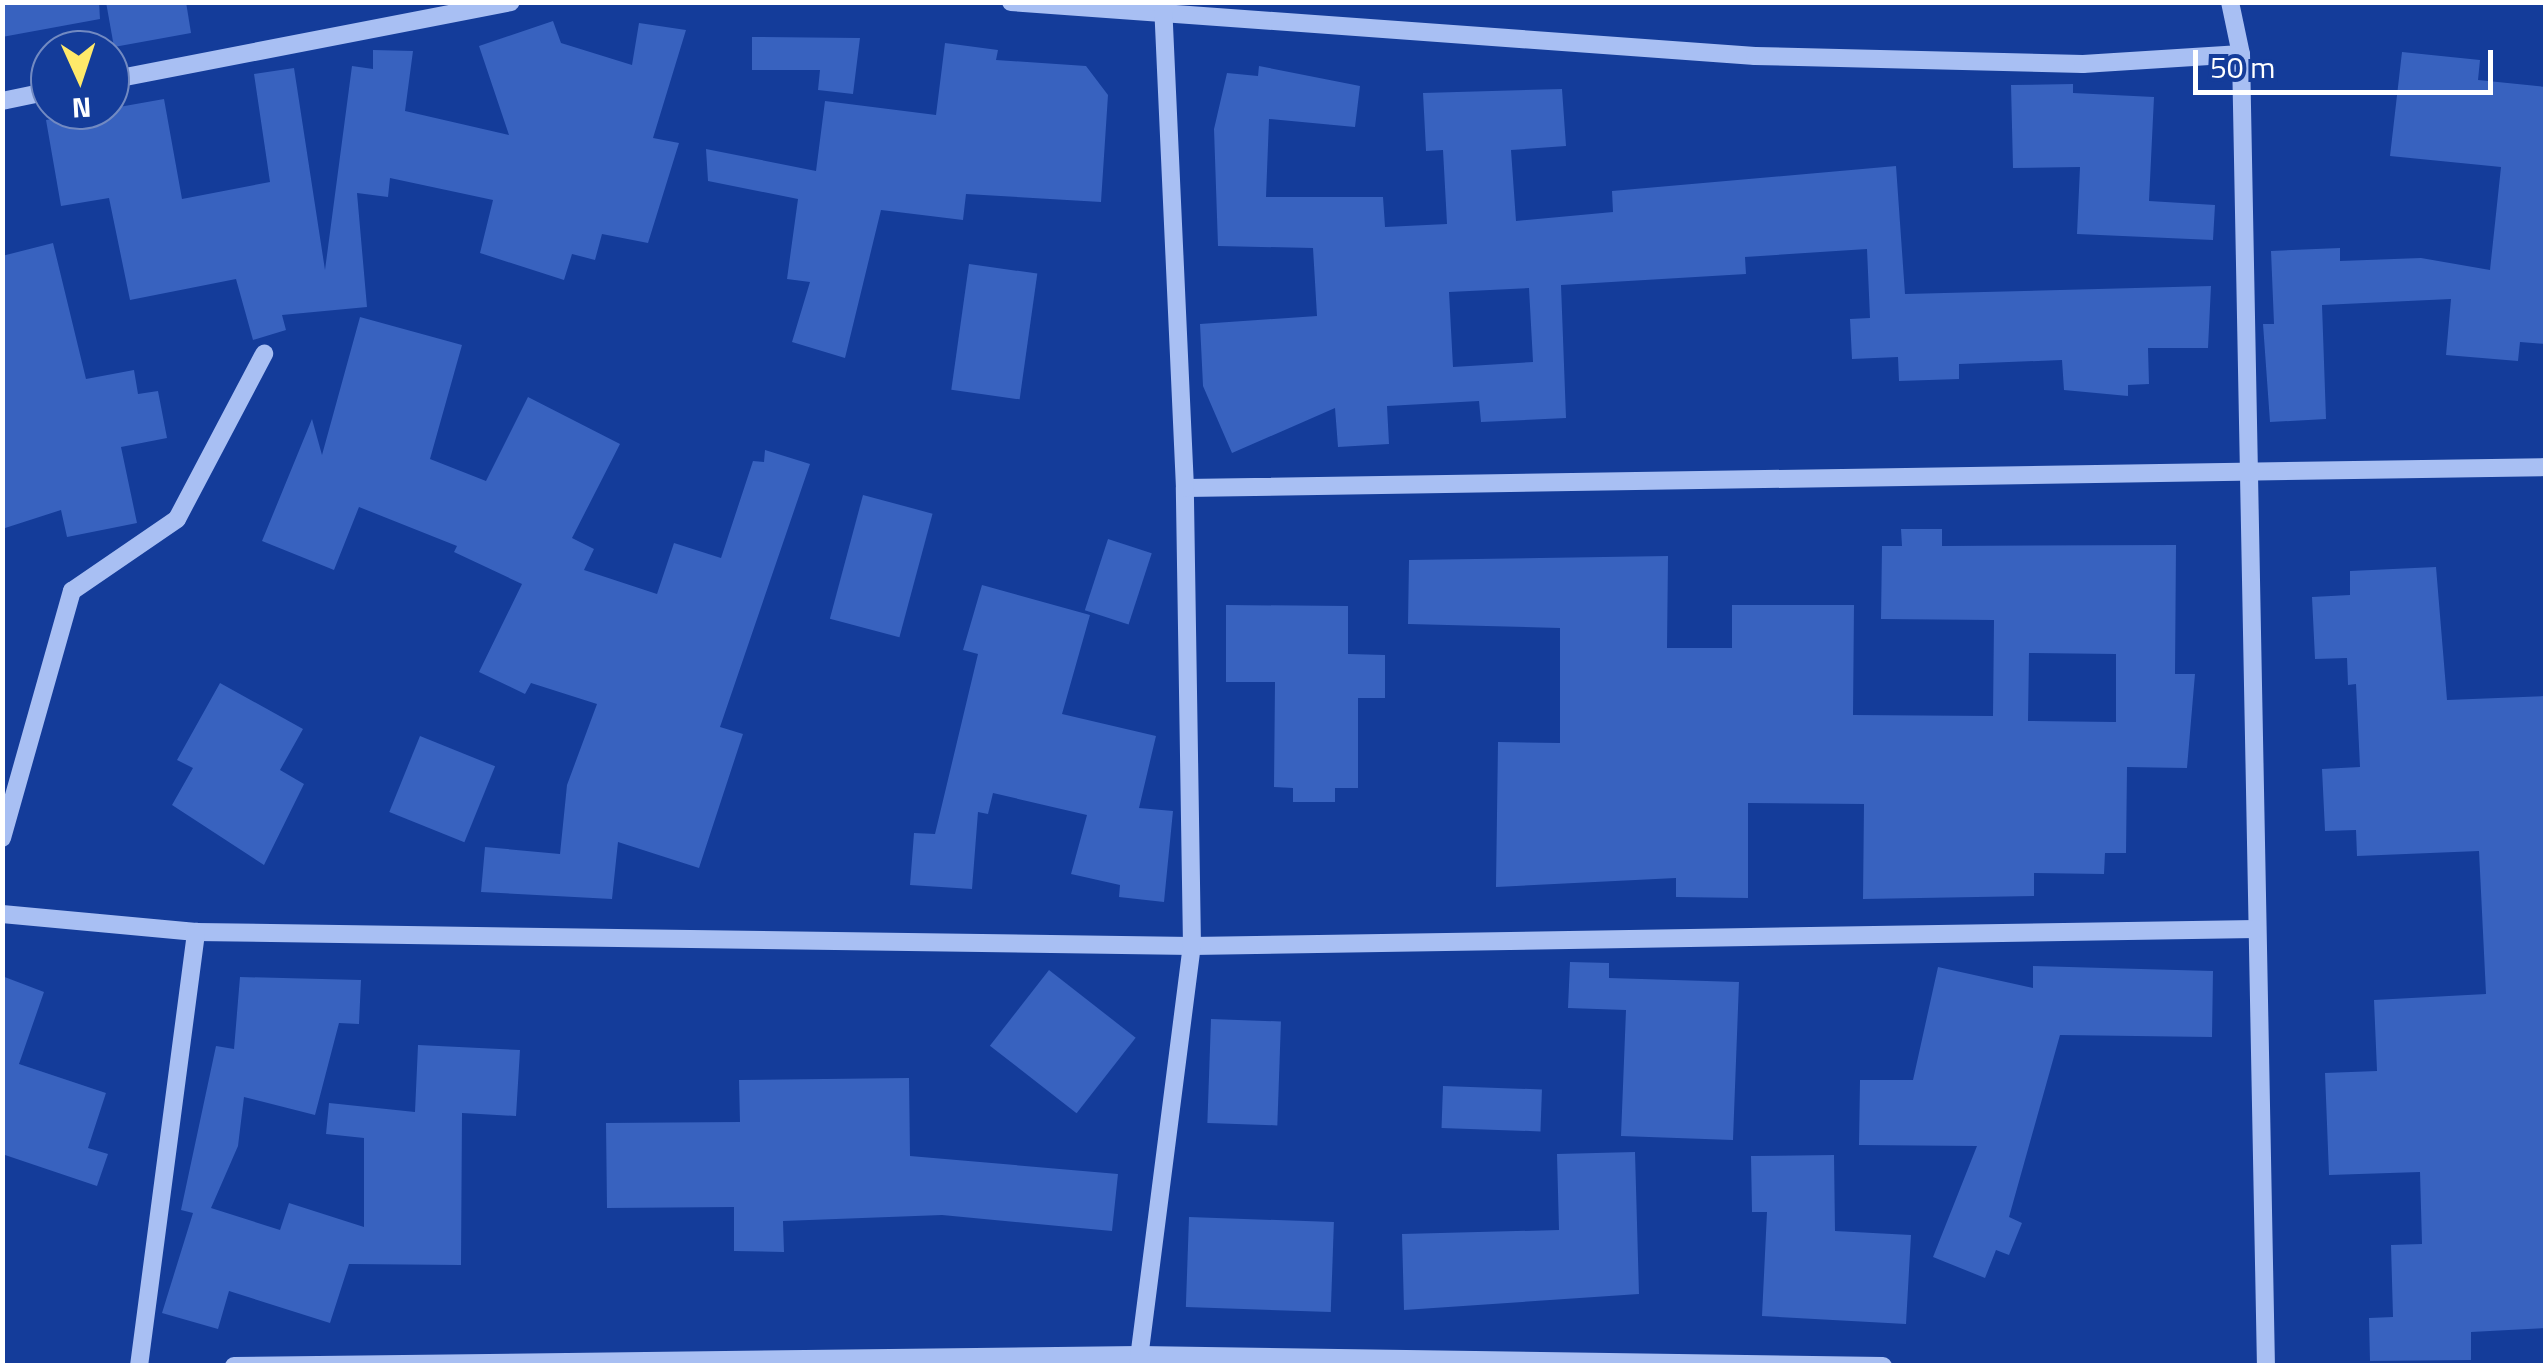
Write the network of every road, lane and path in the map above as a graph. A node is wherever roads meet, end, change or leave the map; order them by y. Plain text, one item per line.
1 (510, 2) edge
2 (1011, 2) edge
3 (2230, 2) edge
4 (1163, 12) junction
5 (2241, 54) junction
6 (130, 76) edge
7 (30, 95) edge
8 (2, 100) edge
9 (264, 354) dead end
10 (2546, 467) edge
11 (2251, 476) junction
12 (1185, 488) junction
13 (2, 838) edge
14 (2, 914) edge
15 (2256, 929) junction
16 (196, 932) junction
17 (1192, 946) junction
18 (1139, 1360) edge
19 (140, 1366) edge
20 (234, 1366) edge
21 (1883, 1366) edge
22 (2266, 1366) edge

1 - 6 street
2 - 4 street
3 - 5 street
4 - 5 street
4 - 12 street
5 - 11 street
7 - 8 street
9 - 13 street
10 - 11 street
11 - 12 street
11 - 15 street
12 - 17 street
14 - 16 street
15 - 17 street
15 - 22 street
16 - 17 street
16 - 19 street
17 - 18 street
18 - 20 street
18 - 21 street

